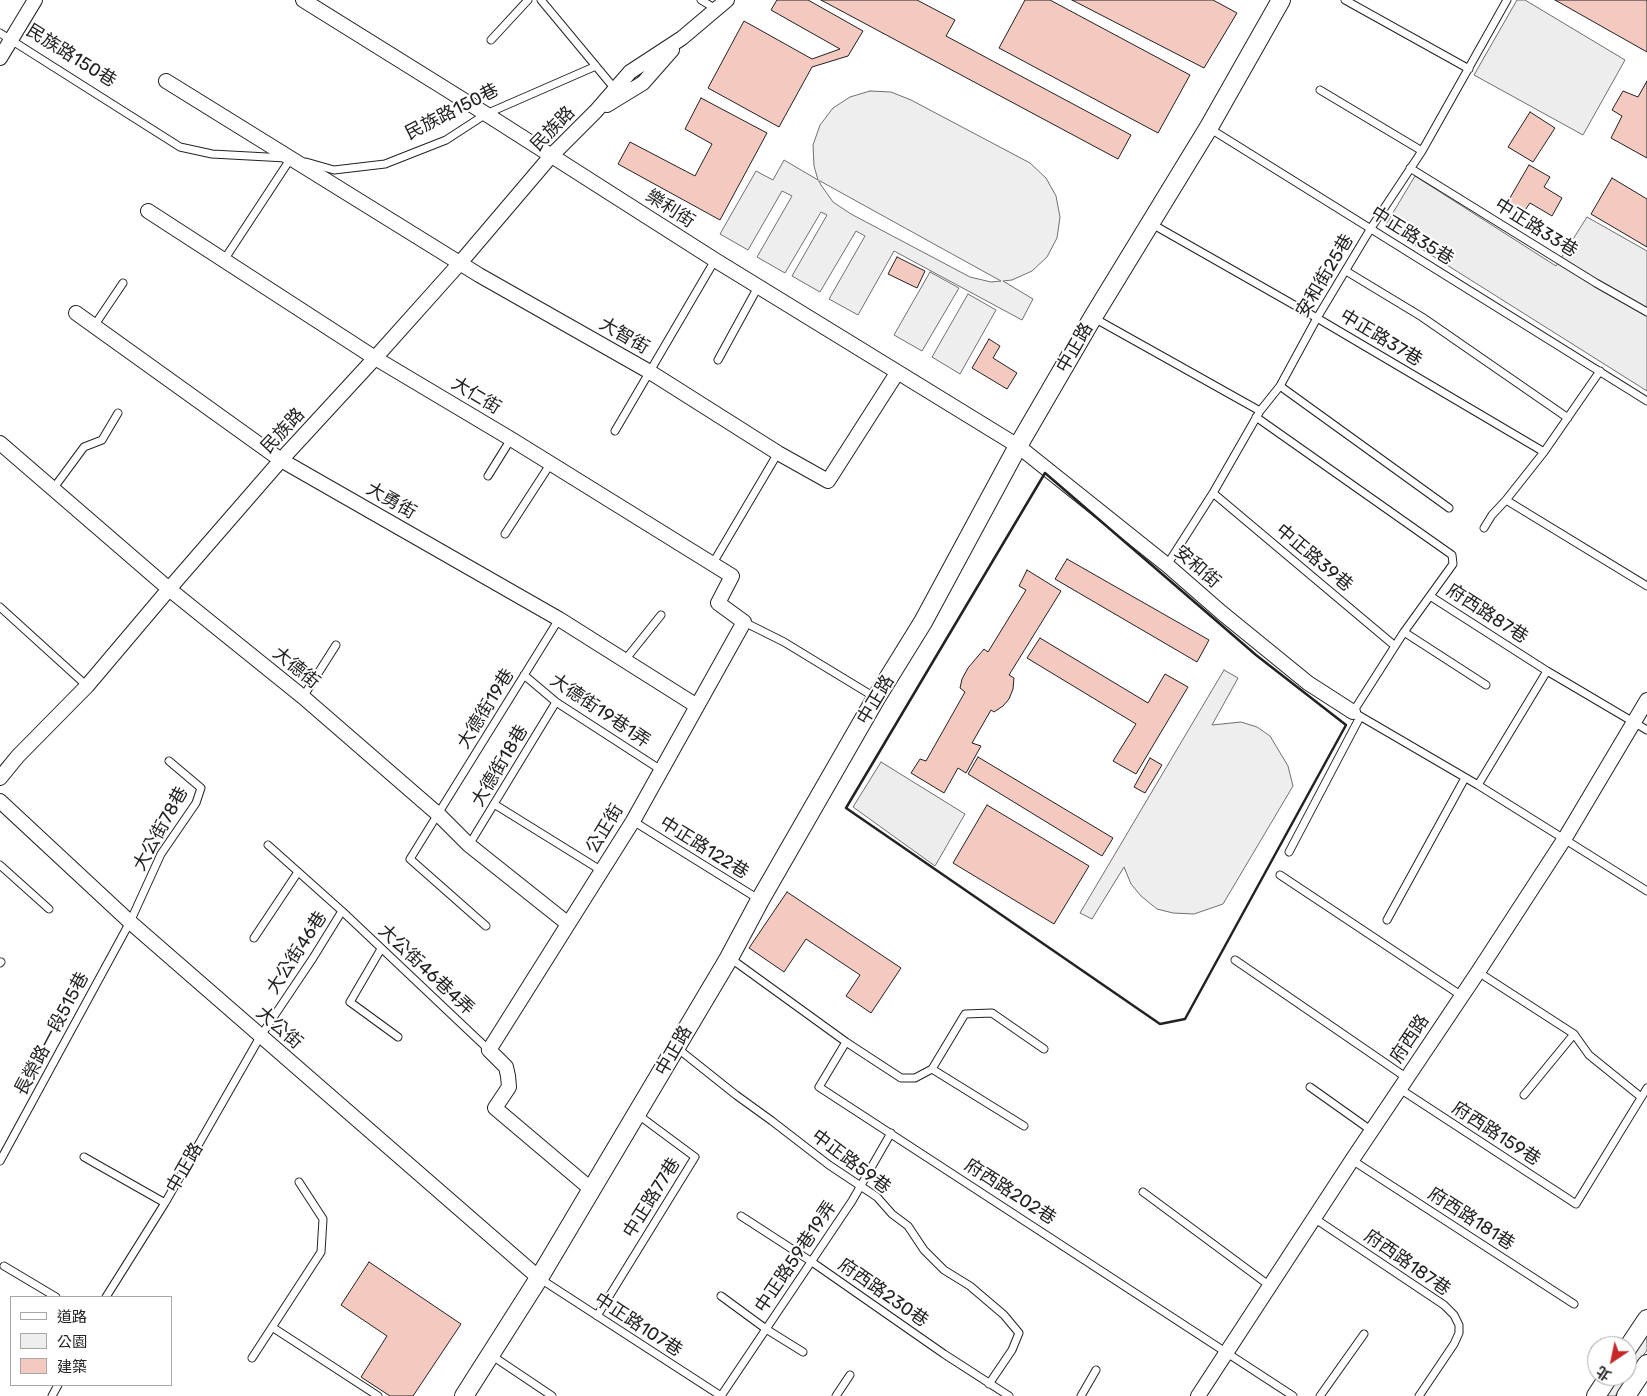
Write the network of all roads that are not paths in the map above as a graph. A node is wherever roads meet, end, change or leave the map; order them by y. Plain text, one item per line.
1 (35, 0) edge
2 (303, 0) edge
3 (528, 0) edge
4 (541, 0) edge
5 (701, 0) edge
6 (1281, 0) edge
7 (1345, 0) edge
8 (1507, 0) edge
9 (721, 5) edge
10 (5, 37) edge
11 (682, 38) junction
12 (491, 40) dead end
13 (0, 58) edge
14 (596, 66) junction
15 (1469, 69) junction
16 (166, 82) dead end
17 (615, 89) junction
18 (1320, 90) dead end
19 (596, 111) junction
20 (486, 114) junction
21 (1209, 127) junction
22 (1422, 151) junction
23 (551, 156) junction
24 (291, 158) junction
25 (1410, 168) junction
26 (148, 211) dead end
27 (1149, 223) junction
28 (1371, 228) junction
29 (224, 260) junction
30 (715, 260) junction
31 (460, 263) junction
32 (1346, 271) junction
33 (123, 283) dead end
34 (758, 287) junction
35 (1647, 312) edge
36 (76, 313) dead end
37 (1093, 317) junction
38 (1318, 318) junction
39 (94, 326) junction
40 (374, 358) junction
41 (718, 360) dead end
42 (1600, 371) junction
43 (650, 372) junction
44 (897, 373) junction
45 (1280, 386) junction
46 (1647, 401) edge
47 (118, 413) dead end
48 (1258, 414) junction
49 (1568, 418) junction
50 (614, 431) dead end
51 (511, 439) junction
52 (0, 443) edge
53 (1018, 446) junction
54 (1544, 452) junction
55 (778, 453) junction
56 (281, 460) junction
57 (550, 463) junction
58 (488, 476) dead end
59 (53, 489) junction
60 (1213, 493) junction
61 (1506, 500) junction
62 (1449, 508) dead end
63 (1484, 528) dead end
64 (505, 534) dead end
65 (713, 563) junction
66 (1166, 565) junction
67 (1647, 586) edge
68 (168, 589) junction
69 (1430, 596) junction
70 (0, 607) edge
71 (661, 615) dead end
72 (559, 619) junction
73 (744, 622) junction
74 (1404, 632) junction
75 (336, 645) dead end
76 (1395, 646) junction
77 (625, 660) junction
78 (1547, 671) junction
79 (524, 675) junction
80 (1486, 685) dead end
81 (87, 686) junction
82 (303, 697) junction
83 (876, 698) junction
84 (1647, 700) edge
85 (556, 702) junction
86 (698, 706) junction
87 (1356, 715) junction
88 (1634, 722) junction
89 (1647, 730) edge
90 (169, 761) dead end
91 (661, 770) junction
92 (0, 778) edge
93 (1465, 778) junction
94 (1478, 785) junction
95 (0, 801) edge
96 (494, 804) junction
97 (439, 815) junction
98 (633, 821) junction
99 (1565, 838) junction
100 (268, 845) dead end
101 (470, 845) junction
102 (1289, 852) dead end
103 (0, 865) edge
104 (602, 871) junction
105 (298, 872) junction
106 (1280, 875) dead end
107 (1647, 891) edge
108 (760, 900) junction
109 (49, 910) dead end
110 (342, 911) junction
111 (1387, 920) dead end
112 (130, 922) junction
113 (568, 923) junction
114 (486, 926) dead end
115 (254, 938) dead end
116 (381, 949) junction
117 (729, 958) junction
118 (1235, 960) dead end
119 (1478, 972) junction
120 (1462, 996) junction
121 (1574, 1034) junction
122 (260, 1037) junction
123 (398, 1037) dead end
124 (846, 1042) junction
125 (676, 1047) junction
126 (1044, 1048) dead end
127 (489, 1050) junction
128 (932, 1069) junction
129 (1404, 1083) junction
130 (1310, 1087) dead end
131 (1647, 1088) edge
132 (1524, 1095) dead end
133 (1642, 1097) junction
134 (637, 1114) junction
135 (1024, 1126) dead end
136 (1372, 1131) junction
137 (891, 1133) junction
138 (84, 1157) dead end
139 (1352, 1160) junction
140 (0, 1161) edge
141 (299, 1182) dead end
142 (860, 1185) junction
143 (592, 1190) junction
144 (1143, 1192) dead end
145 (166, 1203) junction
146 (741, 1216) dead end
147 (1314, 1218) junction
148 (812, 1262) junction
149 (4, 1266) dead end
150 (539, 1278) junction
151 (1270, 1286) junction
152 (54, 1296) edge
153 (107, 1296) edge
154 (721, 1296) dead end
155 (1574, 1304) dead end
156 (597, 1316) junction
157 (1647, 1319) edge
158 (272, 1326) junction
159 (766, 1329) junction
160 (1364, 1334) dead end
161 (1636, 1336) edge
162 (803, 1352) dead end
163 (1227, 1352) junction
164 (491, 1355) junction
165 (252, 1358) dead end
166 (1647, 1364) edge
167 (1096, 1370) dead end
168 (850, 1375) dead end
169 (989, 1384) junction
170 (378, 1396) edge
171 (464, 1396) edge
172 (552, 1396) edge
173 (721, 1396) edge
174 (836, 1396) edge
175 (1009, 1396) edge
176 (1081, 1396) edge
177 (1198, 1396) edge
178 (1293, 1396) edge
179 (1320, 1396) edge
180 (1419, 1396) edge
181 (1626, 1396) edge

1 - 10 street
2 - 20 street, 樂利街
3 - 12 lane
4 - 14 lane
5 - 9 lane
6 - 21 street, 中正路
7 - 15 lane
8 - 15 lane, 安和街25巷
9 - 11 street, 民族路
10 - 13 street
10 - 24 lane, 民族路150巷
11 - 17 street, 民族路
11 - 19 street, 民族路
14 - 17 lane
14 - 20 lane, 民族路150巷
15 - 22 lane, 安和街25巷
16 - 24 street, 民族路150巷
17 - 19 street, 民族路
18 - 22 lane
19 - 23 street, 民族路
20 - 23 street, 樂利街
20 - 24 lane, 民族路150巷
21 - 27 street, 中正路
21 - 28 lane, 中正路35巷
22 - 25 lane, 安和街25巷
23 - 30 street, 樂利街
23 - 31 street, 民族路
24 - 29 lane
24 - 31 street, 大智街
25 - 28 lane, 安和街25巷
25 - 35 lane, 中正路33巷
26 - 29 street, 大仁街
27 - 37 street, 中正路
27 - 38 lane, 中正路37巷
28 - 32 lane, 安和街25巷
28 - 42 lane, 中正路35巷
29 - 40 street, 大仁街
30 - 34 street, 樂利街
30 - 43 lane
31 - 40 street, 民族路
31 - 43 street, 大智街
32 - 38 lane, 安和街25巷
32 - 49 lane
33 - 39 lane
34 - 41 lane
34 - 44 street, 樂利街
36 - 39 street, 大勇街
37 - 48 lane
37 - 53 street, 中正路
38 - 45 lane, 安和街25巷
38 - 54 lane, 中正路37巷
39 - 56 street, 大勇街
40 - 51 street, 大仁街
40 - 56 street, 民族路
42 - 46 lane, 中正路35巷
42 - 49 lane
43 - 50 lane
43 - 55 street, 大智街
44 - 53 street, 樂利街
44 - 55 street, 大智街
45 - 48 lane, 安和街25巷
45 - 62 lane
47 - 59 lane
48 - 60 lane, 安和街25巷
48 - 69 lane
49 - 54 lane
51 - 57 street, 大仁街
51 - 58 lane
52 - 59 street, 大德街
53 - 66 street, 安和街
53 - 83 street, 中正路
54 - 61 lane
55 - 65 lane
56 - 68 street, 民族路
56 - 72 street, 大勇街
57 - 64 lane
57 - 65 street, 大仁街
59 - 68 street, 大德街
60 - 66 lane, 安和街25巷
60 - 76 lane, 中正路39巷
61 - 63 lane
61 - 67 lane
65 - 73 street, 大仁街
66 - 87 street, 安和街
68 - 81 street, 民族路
68 - 82 street, 大德街
69 - 74 lane, 府西路87巷
69 - 78 lane, 府西路87巷
70 - 81 lane
71 - 77 lane
72 - 77 street, 大勇街
72 - 79 lane, 大德街19巷
73 - 83 lane
73 - 86 street, 公正街
74 - 76 lane, 府西路87巷
74 - 80 lane
75 - 82 lane
76 - 87 lane, 府西路87巷
77 - 86 street, 大勇街
78 - 88 lane, 府西路87巷
78 - 94 lane
79 - 85 lane, 大德街19巷1弄
79 - 97 lane, 大德街19巷
81 - 92 street, 民族路
82 - 97 street, 大德街
83 - 108 street, 中正路
84 - 88 street, 府西路
85 - 91 lane, 大德街19巷1弄
85 - 96 lane, 大德街18巷
86 - 91 street, 公正街
87 - 93 lane
87 - 102 lane, 府西路87巷
88 - 89 lane, 府西路87巷
88 - 99 street, 府西路
90 - 112 lane, 大公街78巷
91 - 98 street, 公正街
93 - 94 lane
93 - 111 lane
94 - 99 lane
95 - 112 street, 大公街
96 - 101 lane, 大德街18巷
96 - 104 lane
97 - 101 street, 大德街
97 - 114 lane, 大德街19巷
98 - 104 street, 公正街
98 - 108 lane, 中正路122巷
99 - 107 lane
99 - 119 street, 府西路
100 - 105 lane, 大公街46巷4弄
101 - 113 street, 大德街
103 - 109 lane
104 - 113 street, 公正街
105 - 110 lane, 大公街46巷4弄
105 - 115 lane
106 - 120 lane
108 - 117 street, 中正路
110 - 116 lane, 大公街46巷4弄
110 - 122 lane, 大公街46巷
112 - 122 street, 大公街
112 - 140 lane, 長榮路一段515巷
113 - 127 street, 公正街
116 - 123 lane
116 - 127 lane, 大公街46巷4弄
117 - 124 lane
117 - 125 street, 中正路
118 - 129 lane, 府西路159巷
119 - 120 street, 府西路
119 - 121 lane
120 - 129 street, 府西路
121 - 132 lane
121 - 133 lane
122 - 145 lane, 中正路
122 - 150 street, 大公街
124 - 128 lane
124 - 137 lane, 府西路202巷
125 - 134 street, 中正路
125 - 142 lane, 中正路59巷
126 - 128 lane
127 - 143 street
128 - 135 lane
129 - 133 lane, 府西路159巷
129 - 136 street, 府西路
130 - 136 lane
131 - 133 lane
134 - 143 street, 中正路
134 - 156 lane, 中正路77巷
136 - 139 street, 府西路
137 - 142 lane, 中正路59巷19弄
137 - 163 lane, 府西路202巷
138 - 145 lane
139 - 147 street, 府西路
139 - 155 lane, 府西路181巷
141 - 158 lane
142 - 148 lane, 中正路59巷19弄
142 - 169 lane, 中正路59巷
143 - 150 street, 中正路
144 - 151 lane
145 - 153 lane, 中正路
146 - 148 lane, 府西路230巷
147 - 151 street, 府西路
147 - 180 lane, 府西路187巷
148 - 159 lane, 中正路59巷19弄
148 - 169 lane, 府西路230巷
149 - 152 lane
150 - 156 lane, 中正路107巷
150 - 164 street, 中正路
151 - 163 street, 府西路
154 - 159 lane
156 - 173 lane, 中正路107巷
157 - 161 street
158 - 165 lane
158 - 170 lane
159 - 162 lane
159 - 173 lane, 中正路59巷19弄
160 - 179 lane
163 - 177 street, 府西路
163 - 178 lane, 府西路202巷
164 - 171 street, 中正路
164 - 172 lane
166 - 181 street
167 - 176 lane
168 - 174 lane
169 - 175 lane, 府西路230巷

